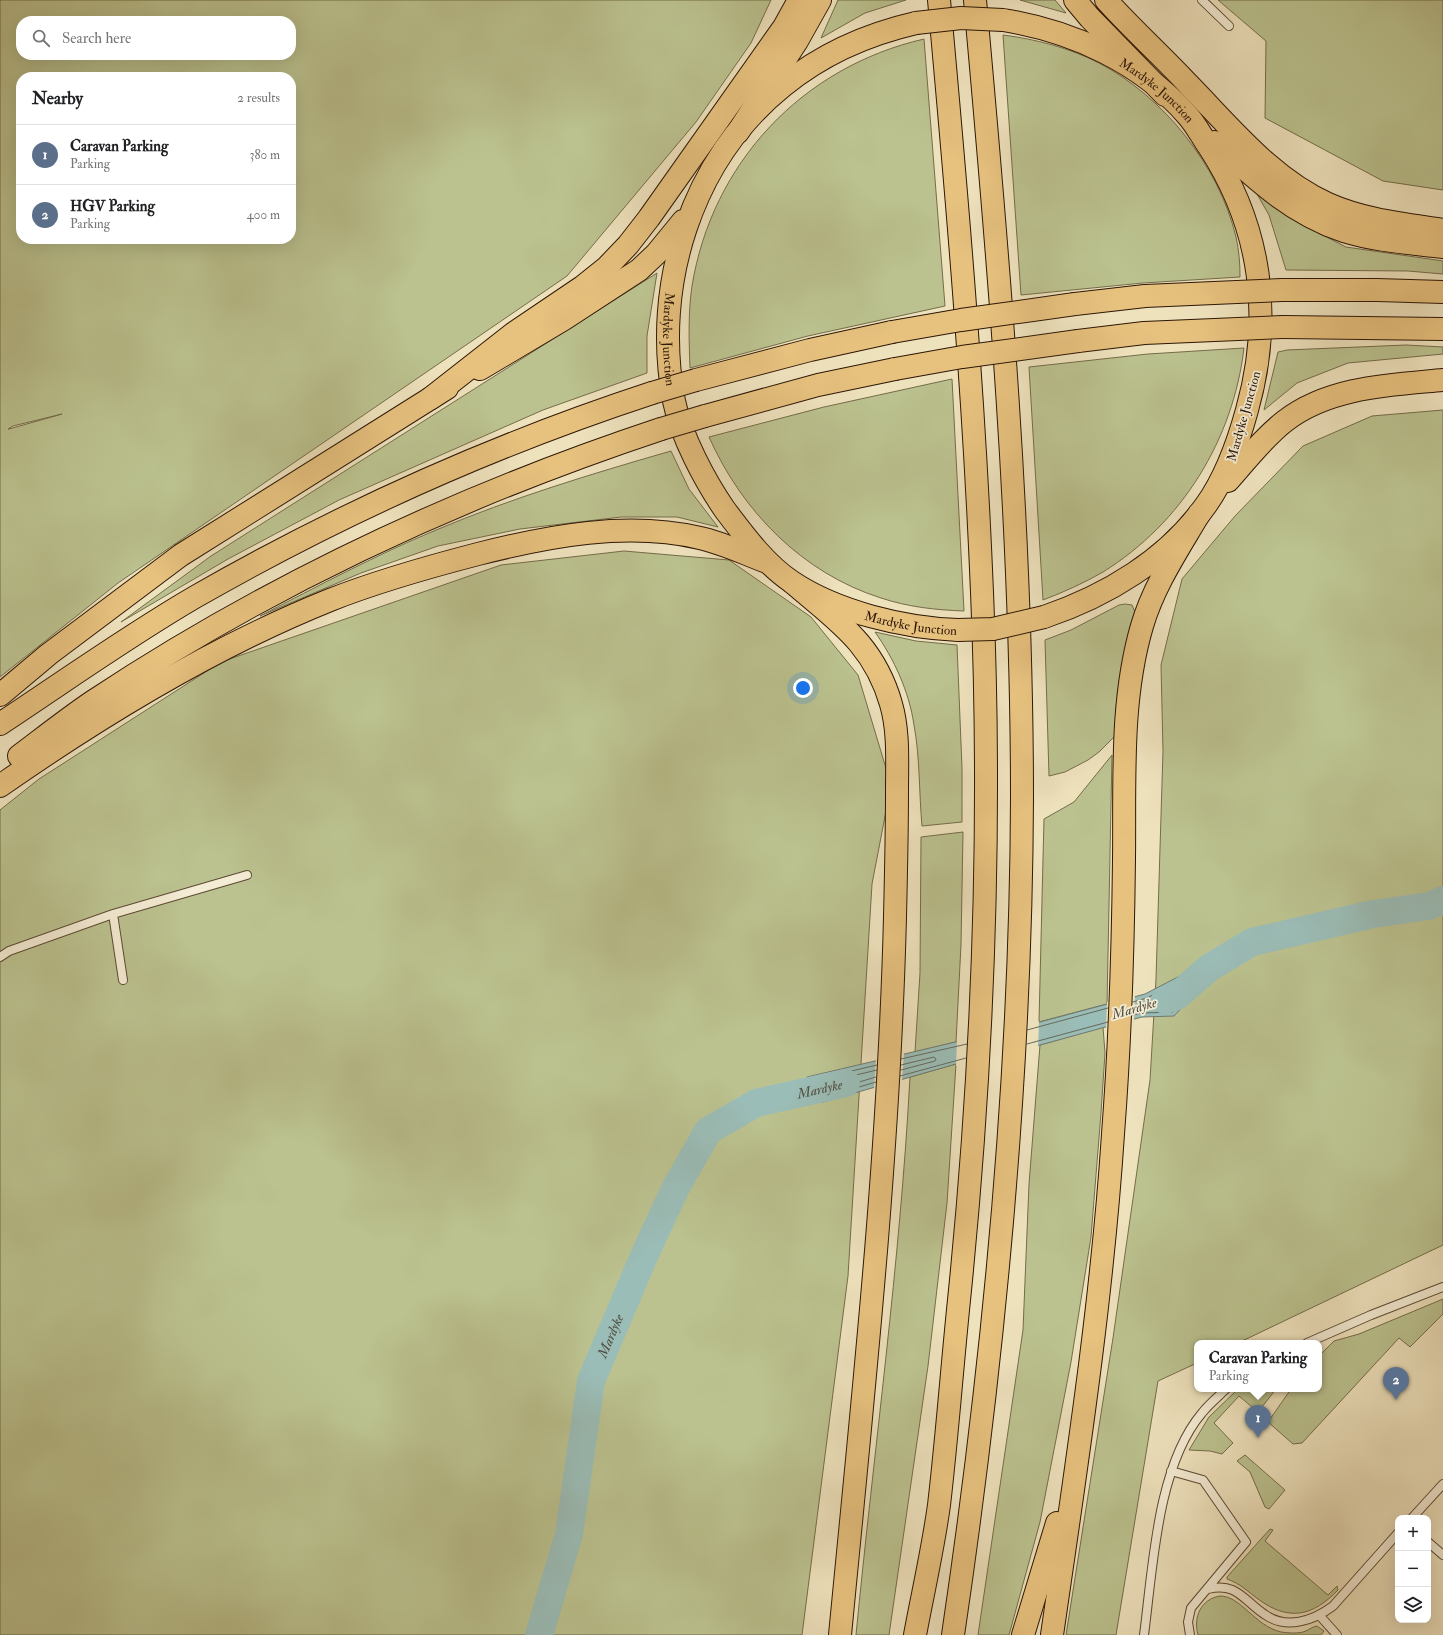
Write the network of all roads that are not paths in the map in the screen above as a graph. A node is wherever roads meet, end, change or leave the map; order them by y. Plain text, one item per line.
1 (799, 0) edge
2 (820, 0) edge
3 (939, 0) edge
4 (975, 0) edge
5 (1075, 0) edge
6 (1106, 0) edge
7 (1202, 0) edge
8 (1229, 26) dead end
9 (1165, 95) junction
10 (1188, 116) junction
11 (738, 132) junction
12 (692, 209) junction
13 (1443, 230) edge
14 (1443, 247) edge
15 (1443, 292) edge
16 (1443, 329) edge
17 (1443, 380) edge
18 (430, 398) junction
19 (1203, 509) junction
20 (770, 564) junction
21 (792, 583) junction
22 (0, 695) edge
23 (0, 724) edge
24 (0, 770) edge
25 (0, 786) edge
26 (247, 875) dead end
27 (113, 914) junction
28 (0, 957) edge
29 (123, 980) dead end
30 (1443, 1287) edge
31 (1314, 1340) edge
32 (1223, 1392) edge
33 (1078, 1455) junction
34 (1171, 1471) junction
35 (1443, 1484) edge
36 (1415, 1515) edge
37 (1395, 1536) edge
38 (1431, 1545) edge
39 (848, 1556) junction
40 (1443, 1556) edge
41 (1208, 1589) junction
42 (1320, 1616) junction
43 (834, 1635) edge
44 (840, 1635) edge
45 (915, 1635) edge
46 (953, 1635) edge
47 (1023, 1635) edge
48 (1052, 1635) edge
49 (1144, 1635) edge
50 (1190, 1635) edge
51 (1337, 1635) edge

1 - 18 highway
2 - 11 highway
3 - 45 highway
4 - 46 highway
5 - 9 highway
6 - 13 highway
7 - 8 lane
9 - 10 highway, Mardyke Junction
9 - 11 highway, Mardyke Junction, bridge
10 - 14 highway
10 - 19 highway, Mardyke Junction
11 - 12 highway, Mardyke Junction
12 - 18 highway
12 - 20 highway, Mardyke Junction
15 - 23 highway, bridge
16 - 24 highway, bridge
17 - 19 highway
18 - 22 highway
19 - 21 highway, Mardyke Junction, bridge
19 - 33 highway
20 - 21 highway, Mardyke Junction
20 - 25 highway
21 - 39 highway
26 - 27 lane
27 - 28 lane
27 - 29 lane
30 - 31 lane
32 - 34 lane
33 - 47 highway
33 - 48 highway
34 - 41 lane
34 - 49 lane
35 - 36 lane
37 - 42 lane
38 - 40 lane
39 - 43 highway
39 - 44 highway
41 - 42 lane
41 - 50 lane
42 - 51 lane

